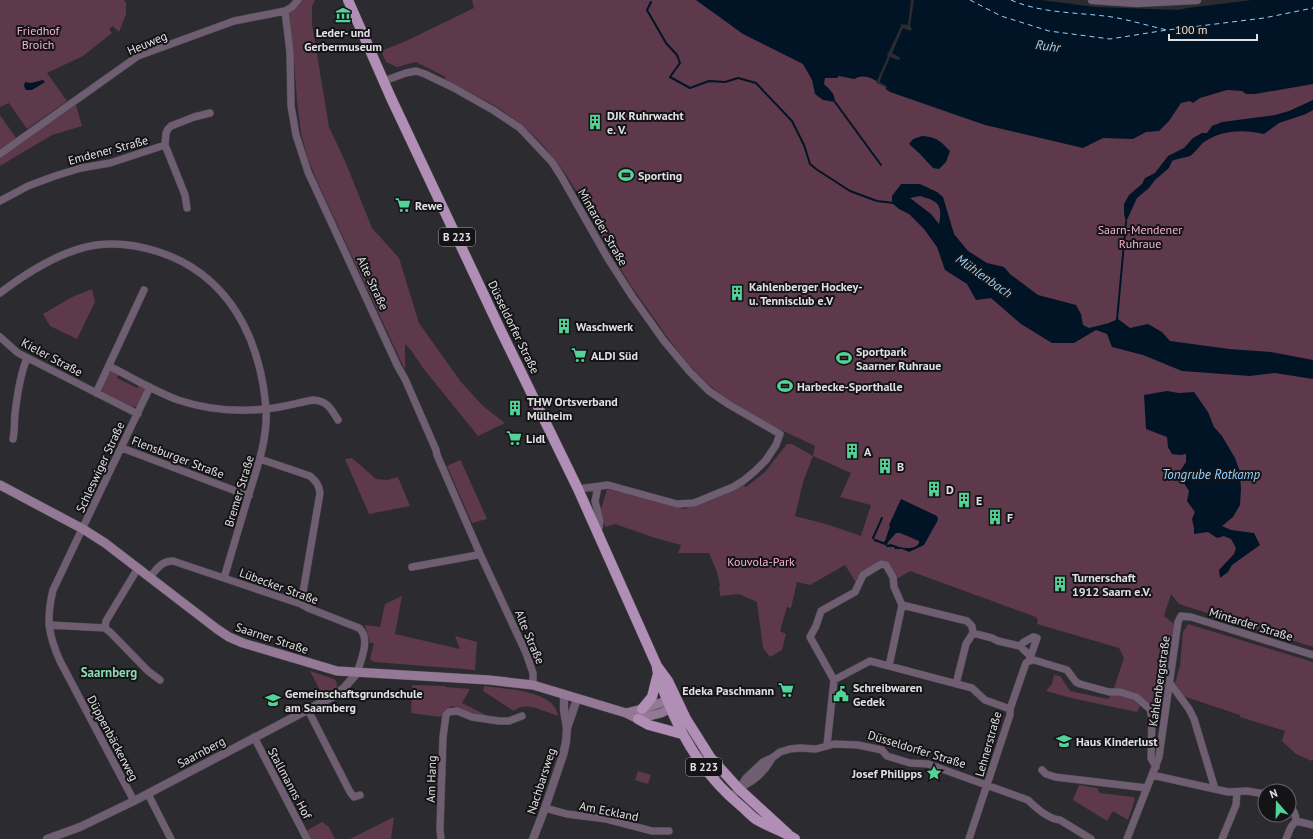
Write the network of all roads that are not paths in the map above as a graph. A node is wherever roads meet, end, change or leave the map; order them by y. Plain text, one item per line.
1 (298, 0) edge
2 (348, 0) edge
3 (1092, 0) edge
4 (1197, 0) edge
5 (285, 11) junction
6 (384, 80) junction
7 (210, 113) dead end
8 (165, 144) junction
9 (0, 154) edge
10 (0, 201) edge
11 (187, 208) dead end
12 (144, 290) dead end
13 (0, 293) edge
14 (0, 337) edge
15 (27, 358) junction
16 (109, 366) junction
17 (150, 387) junction
18 (96, 393) junction
19 (266, 409) junction
20 (138, 414) junction
21 (338, 420) dead end
22 (13, 439) dead end
23 (122, 448) junction
24 (260, 459) junction
25 (598, 487) junction
26 (1, 488) edge
27 (578, 489) junction
28 (249, 496) junction
29 (83, 529) junction
30 (598, 534) junction
31 (480, 554) junction
32 (412, 567) dead end
33 (138, 568) junction
34 (150, 577) junction
35 (224, 578) junction
36 (300, 604) junction
37 (902, 605) junction
38 (1181, 616) joint
39 (49, 625) junction
40 (105, 628) junction
41 (973, 633) junction
42 (1020, 646) junction
43 (1313, 655) edge
44 (1030, 658) junction
45 (889, 666) junction
46 (657, 671) junction
47 (357, 673) junction
48 (160, 680) dead end
49 (834, 680) junction
50 (1170, 683) junction
51 (956, 684) junction
52 (533, 685) junction
53 (564, 695) junction
54 (577, 699) junction
55 (673, 703) junction
56 (642, 709) junction
57 (308, 710) junction
58 (1010, 710) junction
59 (626, 713) junction
60 (522, 716) dead end
61 (638, 719) junction
62 (567, 728) junction
63 (682, 734) junction
64 (254, 737) junction
65 (827, 745) junction
66 (1156, 767) junction
67 (1042, 770) dead end
68 (1152, 776) junction
69 (988, 785) junction
70 (1146, 788) junction
71 (739, 789) junction
72 (1215, 789) junction
73 (1237, 792) junction
74 (1257, 793) edge
75 (148, 794) junction
76 (360, 795) dead end
77 (730, 797) junction
78 (134, 801) junction
79 (545, 808) junction
80 (1297, 821) edge
81 (1294, 823) edge
82 (1313, 826) edge
83 (668, 831) dead end
84 (791, 837) edge
85 (47, 839) edge
86 (172, 839) edge
87 (307, 839) edge
88 (441, 839) edge
89 (533, 839) edge
90 (970, 839) edge
91 (1090, 839) edge
92 (1127, 839) edge
93 (1222, 839) edge
94 (1286, 839) edge

1 - 5 street, Heuweg
2 - 6 main road, Düsseldorfer Straße / B 223
3 - 4 street
5 - 9 street, Heuweg
5 - 31 street, Alte Straße
6 - 25 street, Mintarder Straße
6 - 27 main road, Düsseldorfer Straße / B 223
7 - 8 street, Emdener Straße
8 - 10 street, Emdener Straße
8 - 11 street
12 - 16 street
13 - 19 street, Bremer Straße
14 - 15 street, Kieler Straße
15 - 18 street, Kieler Straße
15 - 22 street
16 - 17 street
16 - 18 street
17 - 19 street
17 - 20 street
18 - 20 street, Kieler Straße
19 - 21 street
19 - 24 street, Bremer Straße
20 - 23 street, Schleswiger Straße
23 - 28 street, Flensburger Straße
23 - 29 street, Schleswiger Straße
24 - 28 street, Bremer Straße
24 - 36 street
25 - 27 street
25 - 30 street
26 - 29 main road, Saarner Straße
27 - 30 main road, Düsseldorfer Straße / B 223
28 - 35 street, Bremer Straße
29 - 33 main road, Saarner Straße
29 - 39 street, Düppenbäckerweg
30 - 46 main road, Düsseldorfer Straße / B 223
31 - 32 street
31 - 52 street, Alte Straße
33 - 34 main road, Saarner Straße
33 - 40 street
34 - 35 street, Lübecker Straße
34 - 47 main road, Saarner Straße
35 - 36 street, Lübecker Straße
36 - 47 street, Lübecker Straße
37 - 41 street
37 - 45 street
37 - 49 street
38 - 43 street, Mintarder Straße
38 - 50 street, Kahlenbergstraße
39 - 40 street
39 - 78 street, Düppenbäckerweg
40 - 48 street
41 - 42 street
41 - 51 street
42 - 44 street
42 - 44 street, Lehnerstraße
44 - 58 street, Lehnerstraße
44 - 66 street
45 - 49 street
45 - 51 street
46 - 55 main road, Düsseldorfer Straße / B 223
46 - 56 main road
47 - 52 main road, Saarner Straße
47 - 57 street, Saarnberg
49 - 65 street
50 - 66 street, Kahlenbergstraße
50 - 72 street
51 - 58 street
52 - 53 main road
53 - 54 main road
53 - 62 street, Nachbarsweg
54 - 59 main road
54 - 62 street, Nachbarsweg
55 - 56 main road
55 - 61 main road
55 - 63 main road, B 223
55 - 71 main road, B 223
56 - 59 main road
57 - 64 street, Saarnberg
57 - 76 street
58 - 69 street, Lehnerstraße
59 - 61 main road
60 - 88 street, Am Hang
61 - 63 main road
62 - 79 street, Nachbarsweg
63 - 77 main road, B 223
64 - 75 street, Saarnberg
64 - 87 street, Stallmanns Hof
65 - 69 street, Düsseldorfer Straße
65 - 71 street, Düsseldorfer Straße
66 - 68 street, Kahlenbergstraße
67 - 70 street
68 - 70 street, Kahlenbergstraße
68 - 72 street
69 - 90 street, Lehnerstraße
69 - 91 street, Düsseldorfer Straße
70 - 92 street, Kahlenbergstraße
71 - 77 street, Düsseldorfer Straße
71 - 84 main road, B 223
72 - 73 street
73 - 74 street
73 - 93 street
75 - 78 street, Saarnberg
75 - 86 street
77 - 84 main road, B 223
78 - 85 street, Saarnberg
79 - 83 street, Am Eckland
79 - 89 street, Nachbarsweg
80 - 82 street
81 - 94 street

